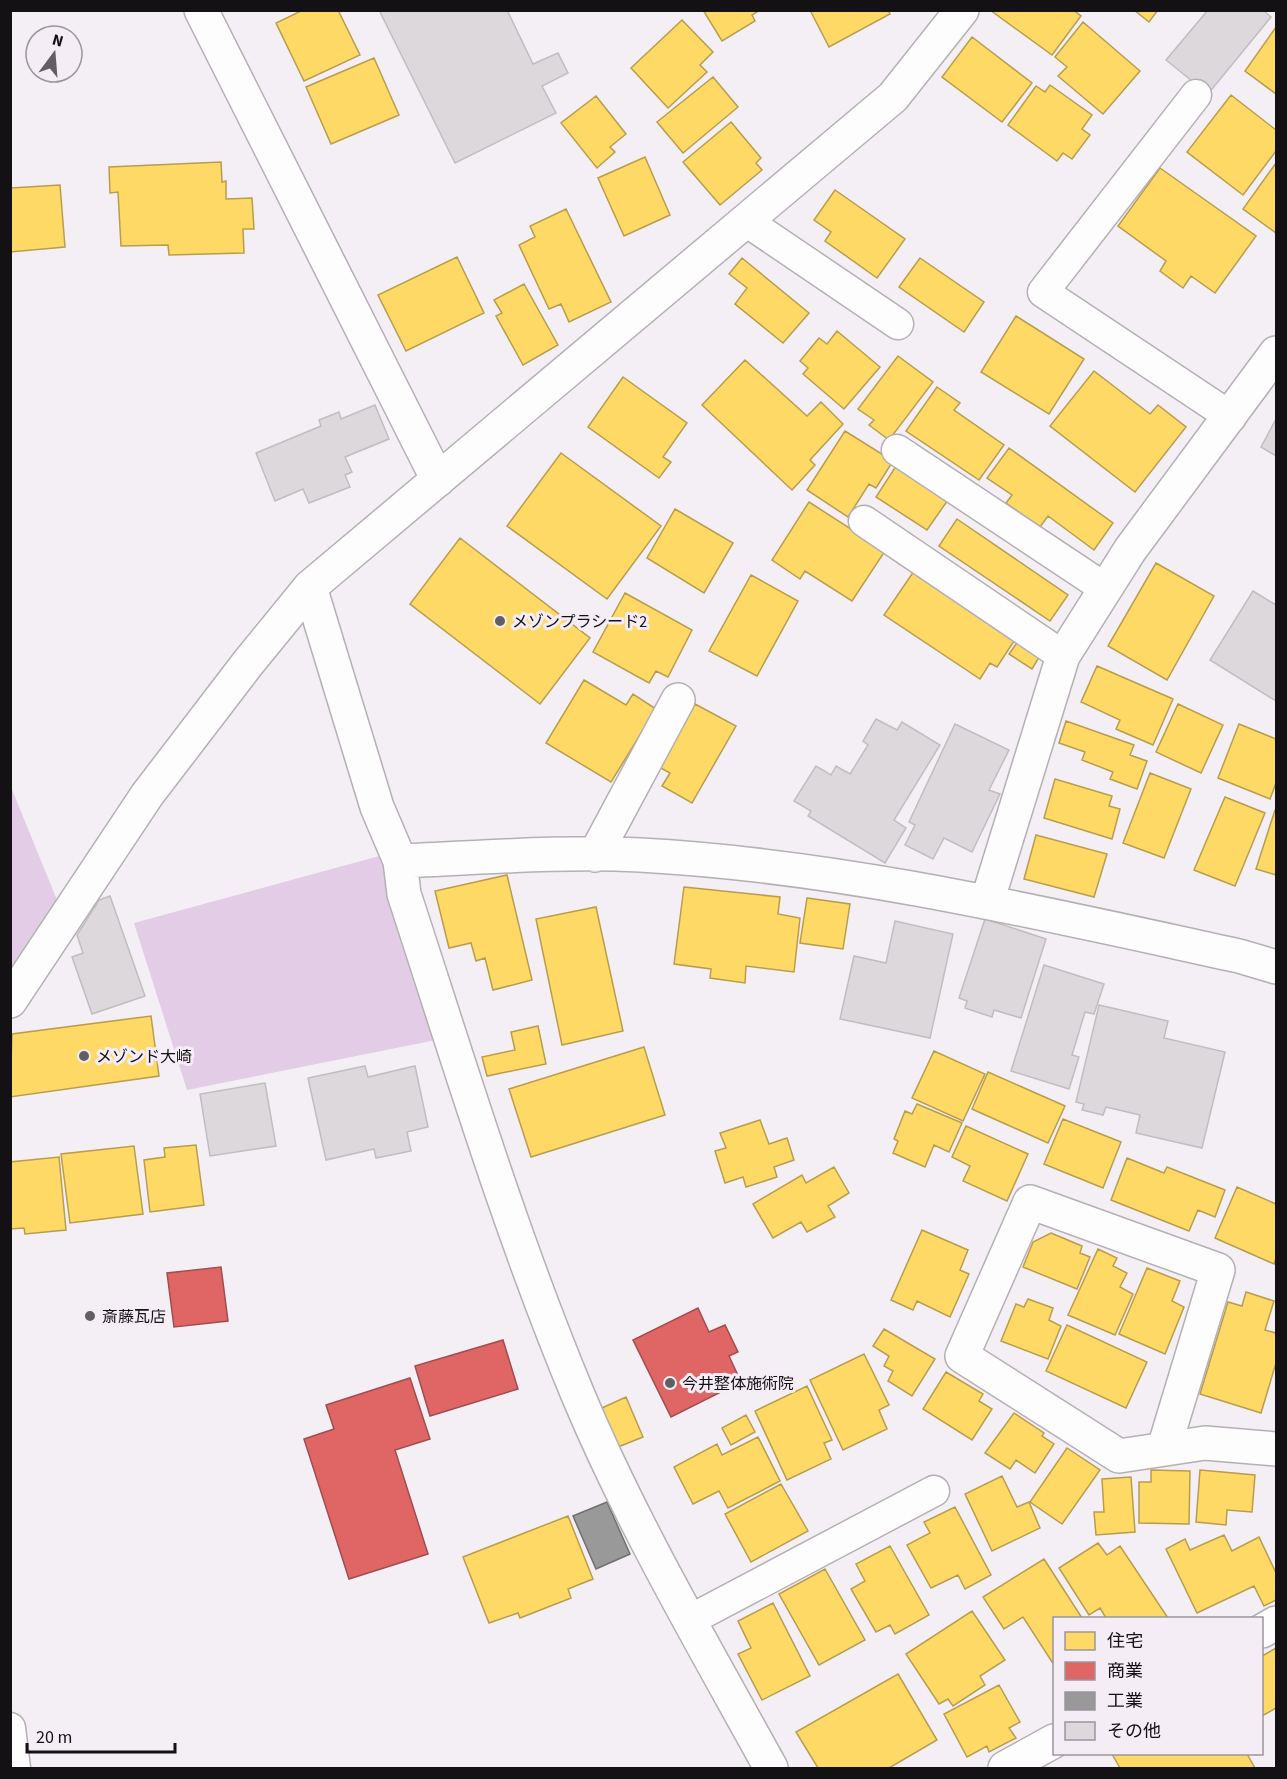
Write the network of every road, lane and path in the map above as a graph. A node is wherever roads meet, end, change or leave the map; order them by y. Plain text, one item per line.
1 (201, 10) edge
2 (962, 10) edge
3 (1196, 95) dead end
4 (746, 221) junction
5 (898, 324) dead end
6 (1276, 353) edge
7 (1231, 417) junction
8 (897, 450) dead end
9 (438, 480) junction
10 (864, 522) dead end
11 (310, 587) junction
12 (1106, 589) junction
13 (1064, 656) junction
14 (678, 700) dead end
15 (595, 855) junction
16 (400, 861) junction
17 (987, 902) junction
18 (1276, 967) edge
19 (10, 1001) edge
20 (1164, 1448) junction
21 (1276, 1449) edge
22 (934, 1491) dead end
23 (690, 1620) junction
24 (10, 1728) edge
25 (1053, 1742) edge
26 (15, 1768) edge
27 (771, 1768) edge
28 (1005, 1768) edge

1 - 9 street
2 - 4 street
3 - 7 lane
4 - 5 lane
4 - 9 street
6 - 7 street
7 - 12 street
8 - 12 lane
9 - 11 street
10 - 13 lane
11 - 16 street
11 - 19 street
12 - 13 street
13 - 17 street
14 - 15 street
15 - 16 street
15 - 17 street
16 - 23 street
17 - 18 street
20 - 20 street
20 - 21 street
22 - 23 lane
23 - 27 street
24 - 26 lane
25 - 28 street

